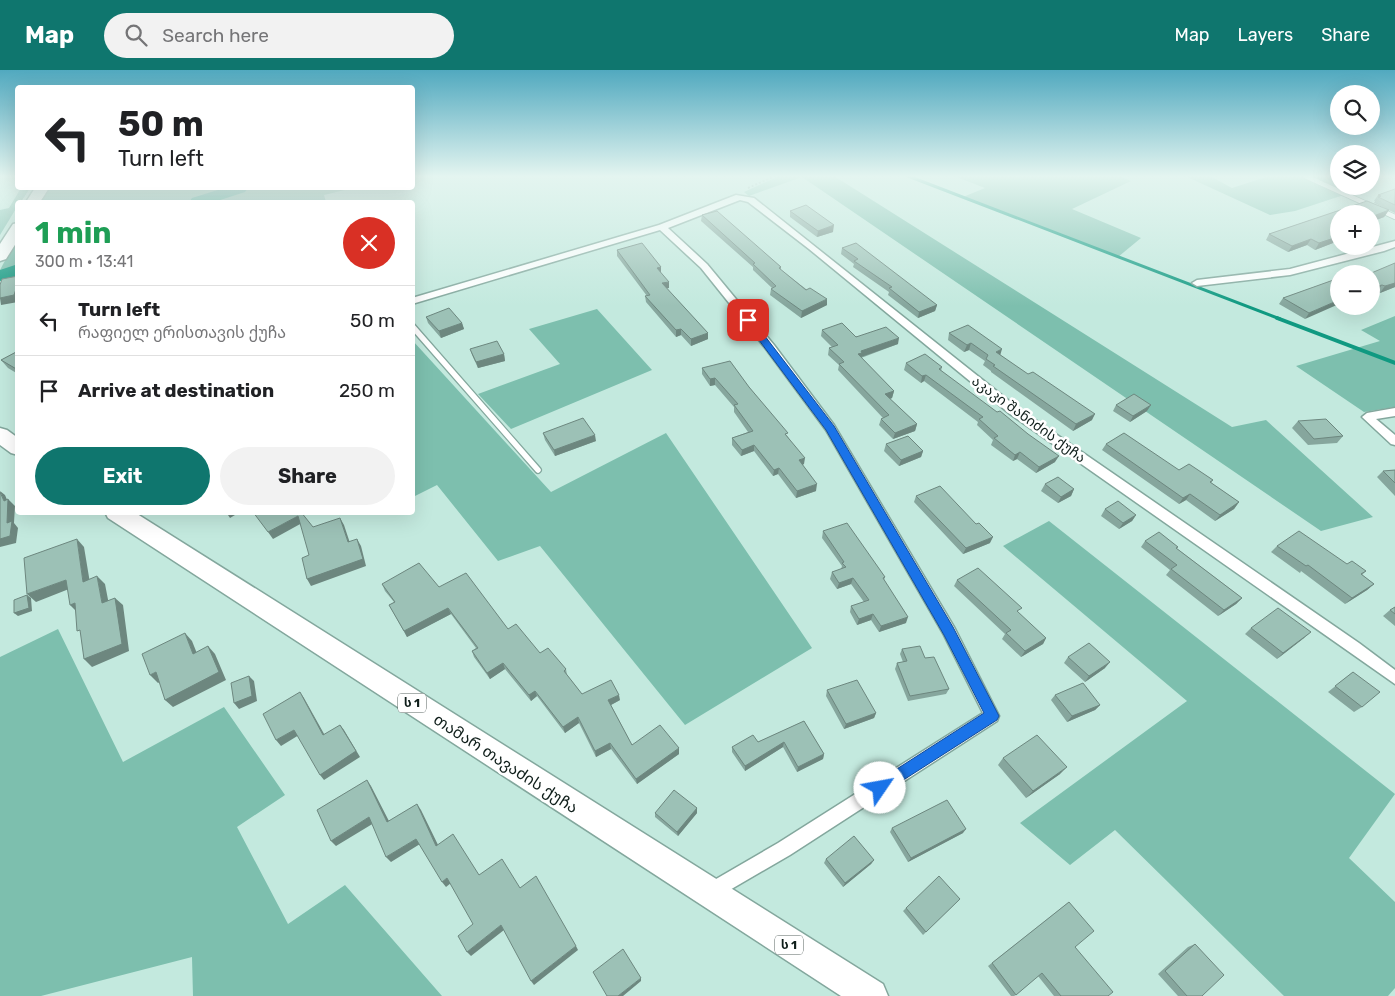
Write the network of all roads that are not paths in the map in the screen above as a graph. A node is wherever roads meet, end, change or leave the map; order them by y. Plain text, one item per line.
1 (683, 219) edge
2 (775, 219) edge
3 (662, 227) junction
4 (15, 232) edge
5 (1395, 244) edge
6 (0, 256) edge
7 (1198, 283) dead end
8 (415, 300) edge
9 (415, 329) edge
10 (1395, 412) edge
11 (0, 435) edge
12 (1395, 441) edge
13 (15, 446) edge
14 (538, 470) dead end
15 (121, 515) edge
16 (1395, 678) edge
17 (708, 893) junction
18 (871, 996) edge

1 - 3 street, აკაკი შანიძის ქუჩა
2 - 16 street, აკაკი შანიძის ქუჩა
3 - 8 street
3 - 17 street
4 - 6 highway
5 - 7 street
9 - 14 lane
10 - 12 street
11 - 13 highway
15 - 17 highway, თამარ თავაძის ქუჩა / ს 1
17 - 18 highway, თამარ თავაძის ქუჩა / ს 1

